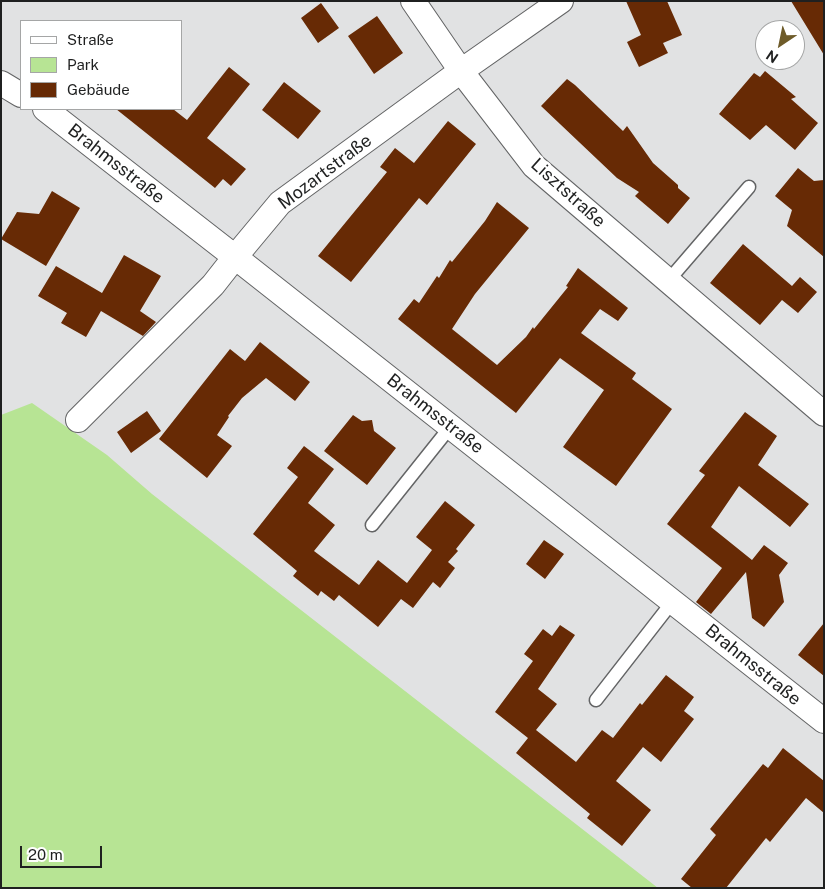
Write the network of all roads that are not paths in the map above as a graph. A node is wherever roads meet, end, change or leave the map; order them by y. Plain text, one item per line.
1 (413, 1) edge
2 (561, 1) edge
3 (461, 71) junction
4 (1, 83) edge
5 (20, 94) edge
6 (46, 110) edge
7 (749, 187) dead end
8 (235, 256) junction
9 (668, 281) junction
10 (824, 414) edge
11 (78, 420) dead end
12 (451, 426) junction
13 (372, 525) dead end
14 (673, 601) junction
15 (596, 700) dead end
16 (824, 721) edge

1 - 3 street, Lisztstraße
2 - 3 street, Mozartstraße
3 - 8 street, Mozartstraße
3 - 9 street, Lisztstraße
4 - 5 street
6 - 8 street, Brahmsstraße
7 - 9 lane
8 - 11 street, Mozartstraße
8 - 12 street, Brahmsstraße
9 - 10 street, Lisztstraße
12 - 13 lane
12 - 14 street, Brahmsstraße
14 - 15 lane
14 - 16 street, Brahmsstraße

